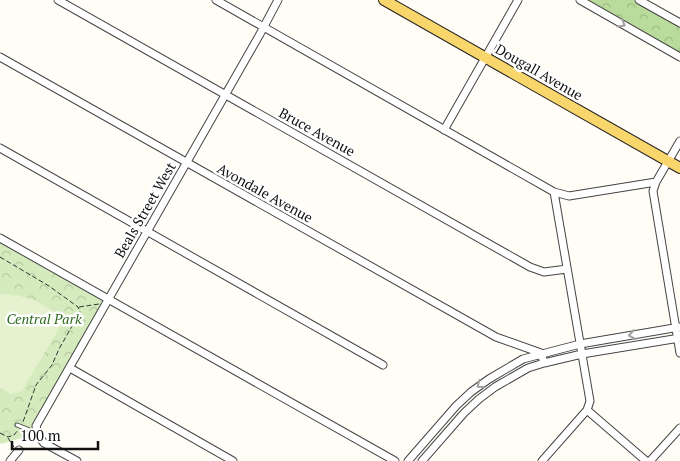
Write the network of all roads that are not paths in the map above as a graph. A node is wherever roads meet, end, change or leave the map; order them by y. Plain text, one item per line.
1 (58, 0) edge
2 (216, 0) edge
3 (278, 0) edge
4 (384, 0) edge
5 (518, 0) edge
6 (580, 0) edge
7 (639, 0) edge
8 (680, 23) edge
9 (263, 27) junction
10 (0, 57) edge
11 (485, 57) junction
12 (680, 57) edge
13 (226, 94) junction
14 (444, 130) junction
15 (680, 141) edge
16 (0, 148) edge
17 (668, 161) junction
18 (187, 162) junction
19 (680, 168) edge
20 (656, 182) junction
21 (554, 192) junction
22 (147, 231) junction
23 (0, 238) edge
24 (567, 269) junction
25 (108, 299) junction
26 (678, 327) edge
27 (679, 338) edge
28 (580, 344) junction
29 (520, 346) junction
30 (542, 353) junction
31 (680, 353) edge
32 (582, 354) junction
33 (523, 359) junction
34 (544, 363) junction
35 (383, 365) dead end
36 (70, 368) junction
37 (587, 410) junction
38 (17, 425) dead end
39 (680, 428) edge
40 (38, 434) junction
41 (19, 450) dead end
42 (10, 461) edge
43 (77, 461) edge
44 (233, 461) edge
45 (395, 461) edge
46 (408, 461) edge
47 (422, 461) edge
48 (542, 461) edge
49 (646, 461) edge
50 (650, 461) edge

1 - 13 street, Bruce Avenue
2 - 9 street
3 - 9 street, Beals Street West
4 - 11 main road, Dougall Avenue
5 - 11 street
6 -> 12 street
7 - 8 street
9 - 13 street, Beals Street West
9 - 14 street
10 - 18 street, Avondale Avenue
11 - 14 street
11 - 17 main road, Dougall Avenue
13 - 18 street, Beals Street West
13 - 24 street, Bruce Avenue
14 - 21 street
15 - 17 street
16 - 22 street
17 - 19 main road, Dougall Avenue
17 - 20 street
18 - 22 street, Beals Street West
18 - 29 street, Avondale Avenue
20 - 21 street
20 - 26 street
21 - 24 street
22 - 25 street, Beals Street West
22 - 35 street
23 - 25 street
24 - 28 street
25 - 36 street, Beals Street West
25 - 45 street
26 - 27 street
26 -> 28 street
27 - 31 street
27 - 32 street
28 - 30 street
28 - 32 street
29 - 30 street, Avondale Avenue
29 - 33 street
30 - 33 street
30 - 34 street
32 - 34 street
32 - 37 street
33 -> 46 street
34 - 47 street
36 - 40 street, Beals Street West
36 - 44 street
37 - 48 street
37 - 49 street
38 - 40 lane
39 - 50 street
40 - 43 street
41 - 42 street

